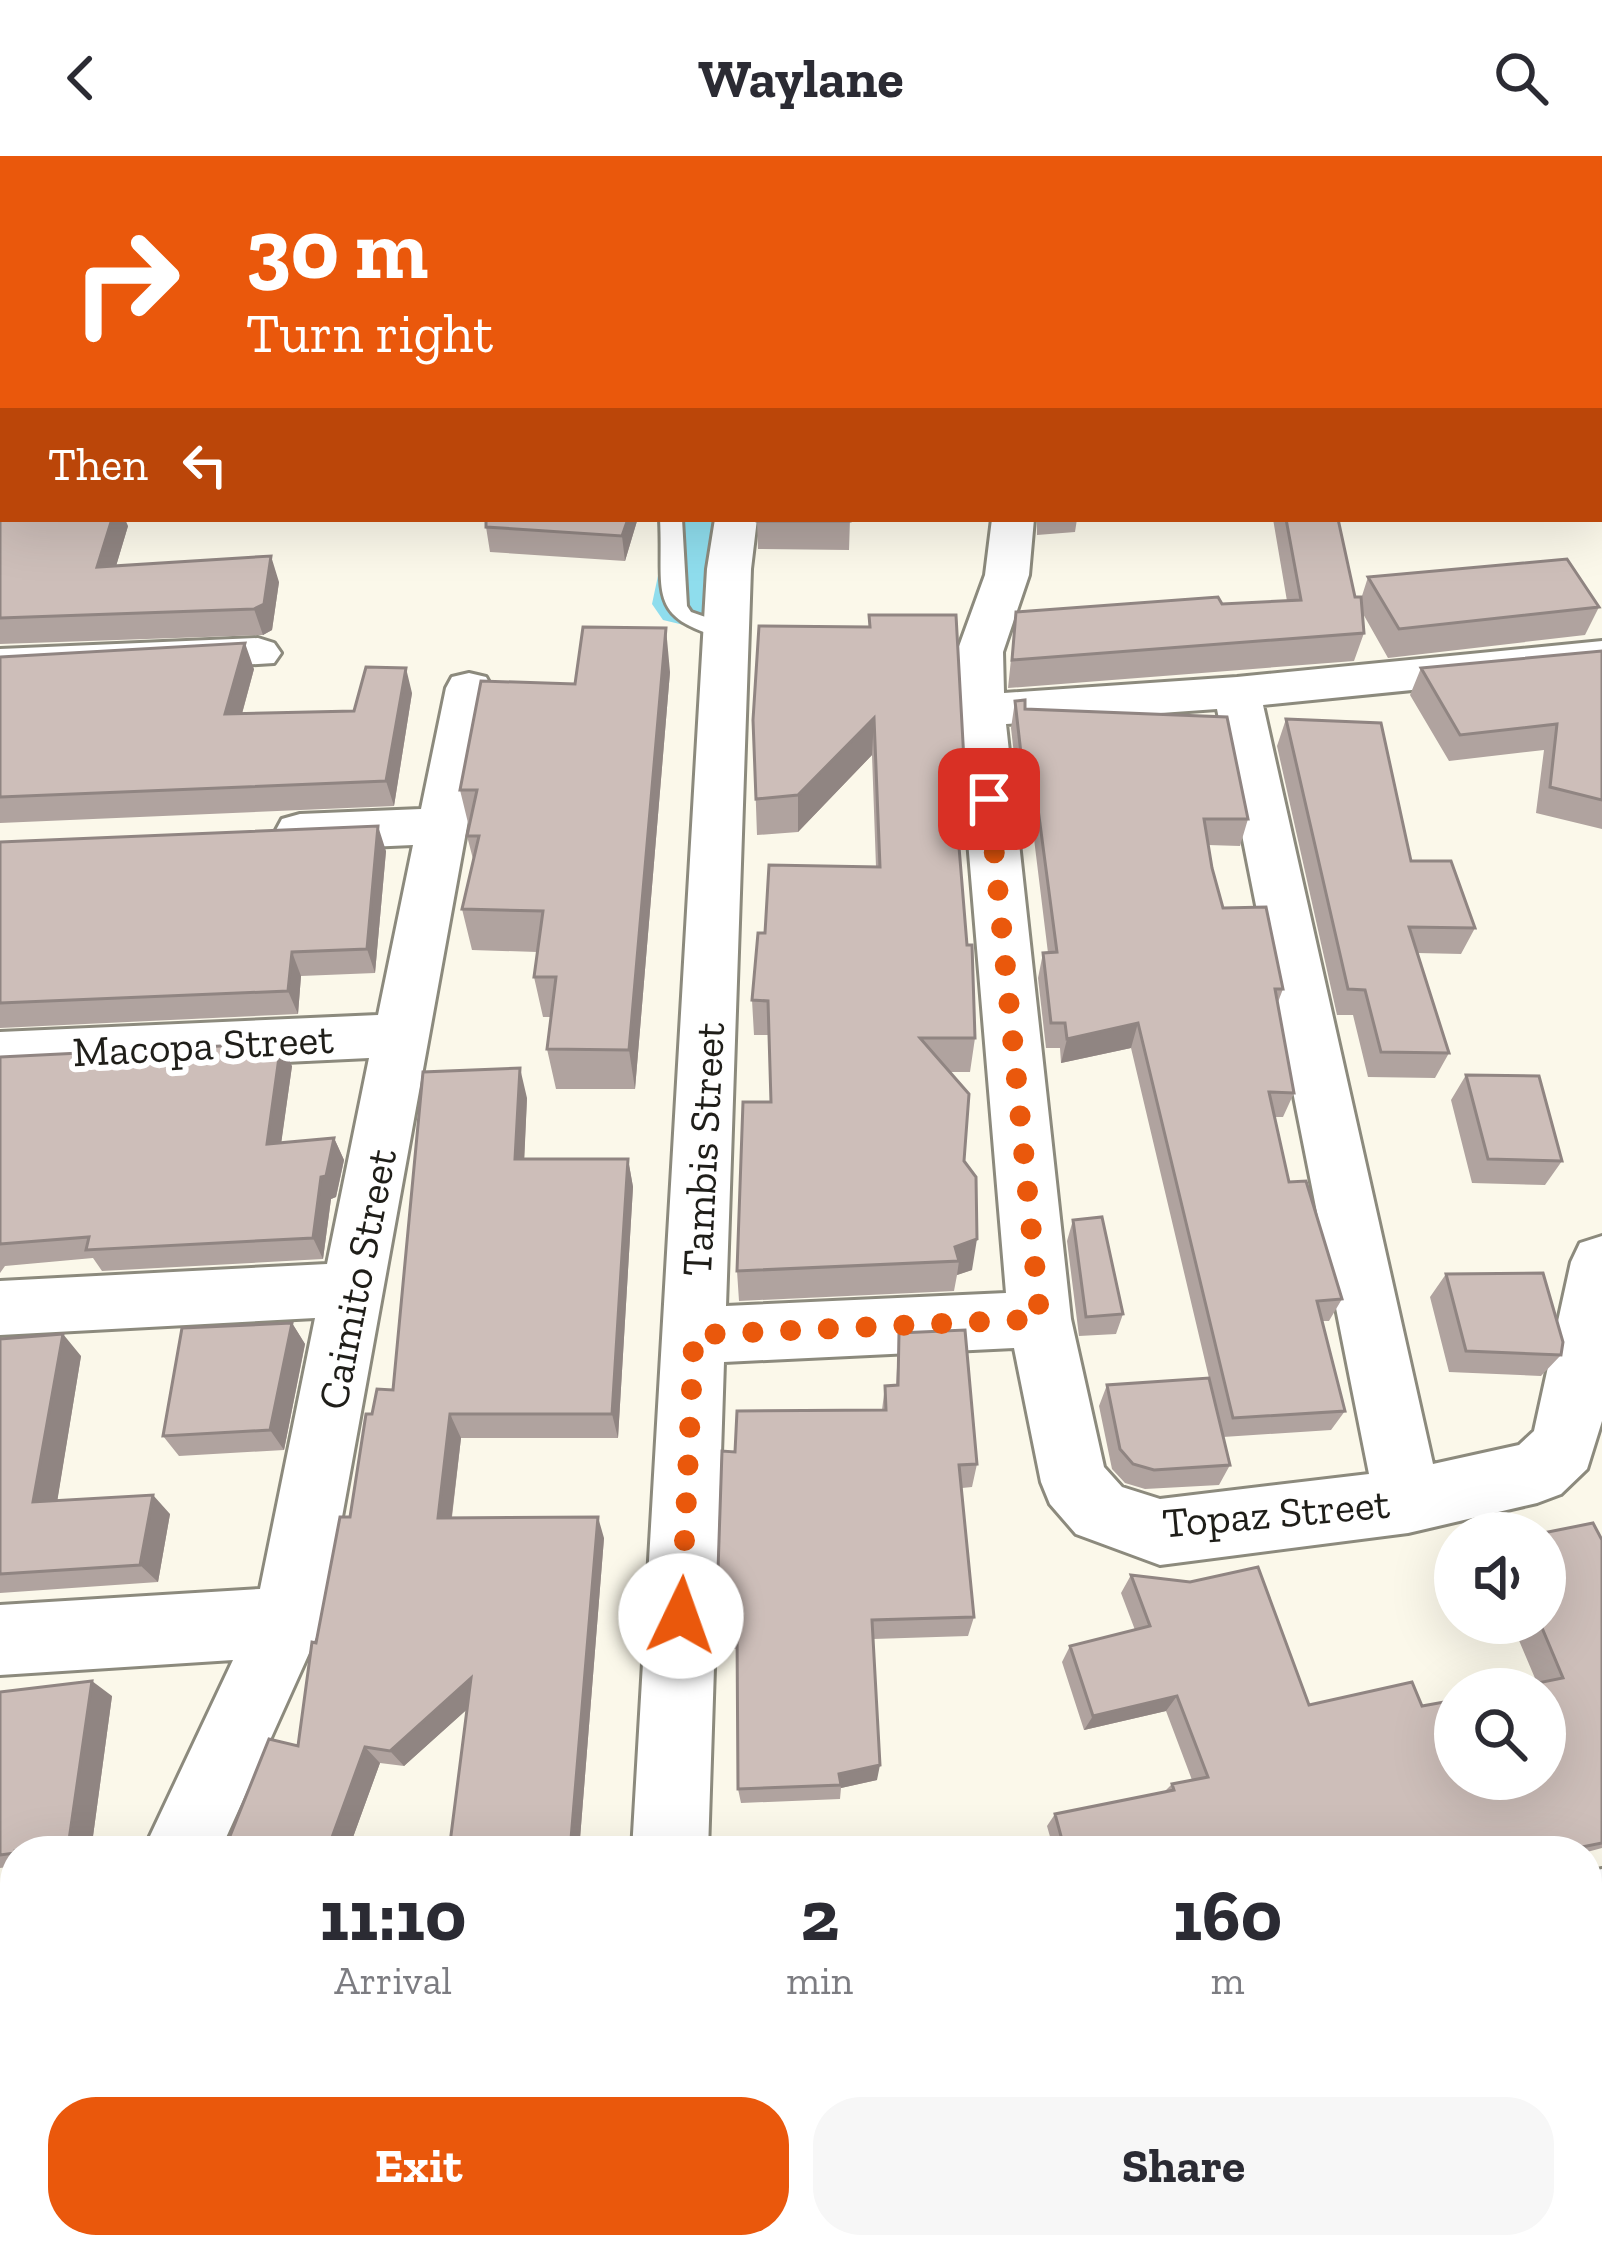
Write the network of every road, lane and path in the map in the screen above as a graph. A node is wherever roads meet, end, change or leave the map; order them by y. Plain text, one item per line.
1 (671, 522) edge
2 (736, 522) edge
3 (1013, 522) edge
4 (726, 632) junction
5 (258, 653) dead end
6 (1602, 656) edge
7 (0, 664) edge
8 (469, 688) dead end
9 (1237, 692) junction
10 (981, 710) junction
11 (444, 826) junction
12 (257, 834) edge
13 (405, 1035) junction
14 (0, 1054) edge
15 (1602, 1262) edge
16 (355, 1289) junction
17 (0, 1308) edge
18 (1040, 1319) junction
19 (694, 1335) junction
20 (1408, 1501) junction
21 (288, 1622) junction
22 (0, 1640) edge
23 (188, 1836) edge
24 (671, 1836) edge

1 - 4 lane
2 - 4 street, Tambis Street
3 - 10 street, Topaz Street
4 - 19 street, Tambis Street
5 - 7 street
6 - 9 street
8 - 11 street, Caimito Street
9 - 10 street
9 - 20 street
10 - 18 street, Topaz Street
11 - 12 street
11 - 13 street, Caimito Street
13 - 14 street, Macopa Street
13 - 16 street, Caimito Street
15 - 20 street, Topaz Street
16 - 17 street
16 - 21 street, Caimito Street
18 - 19 street
18 - 20 street, Topaz Street
19 - 24 street, Tambis Street
21 - 22 street
21 - 23 street, Caimito Street

